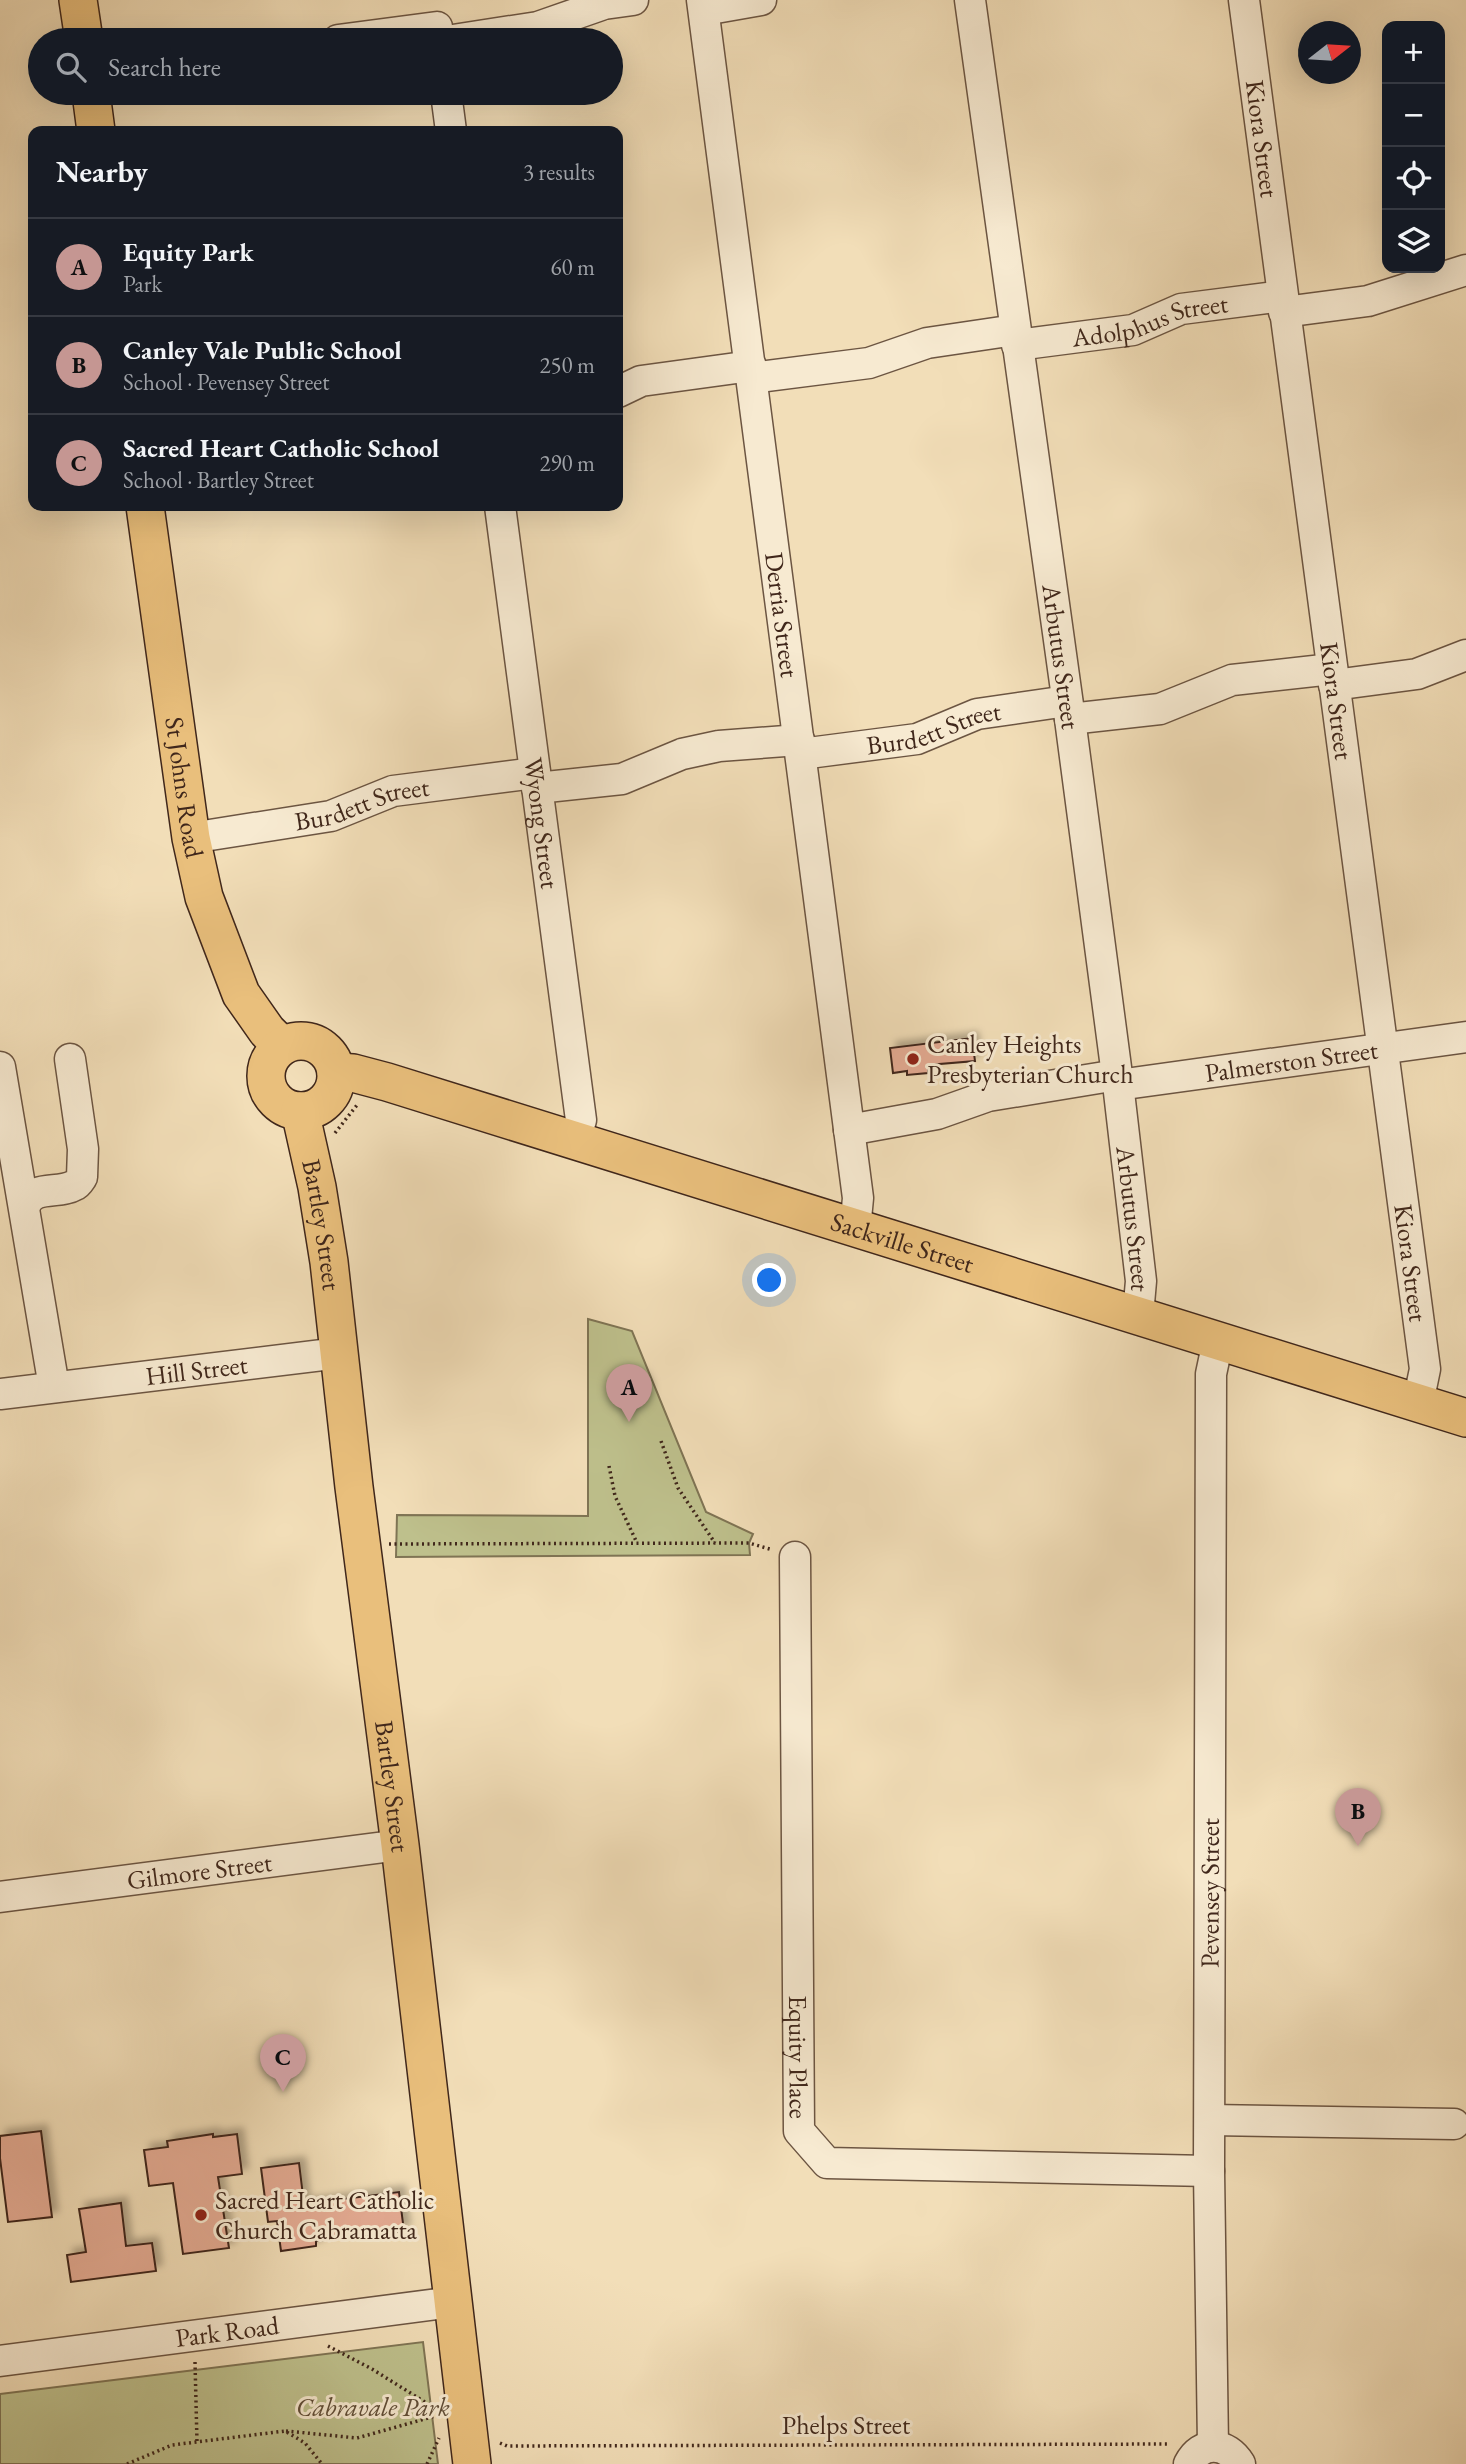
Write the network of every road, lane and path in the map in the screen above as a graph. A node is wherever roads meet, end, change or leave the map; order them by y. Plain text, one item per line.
1 (78, 0) edge
2 (633, 0) edge
3 (761, 0) edge
4 (970, 0) edge
5 (1244, 0) edge
6 (703, 5) edge
7 (440, 27) edge
8 (82, 28) edge
9 (93, 105) edge
10 (448, 105) edge
11 (95, 126) edge
12 (450, 126) edge
13 (1466, 270) edge
14 (1283, 304) junction
15 (1016, 337) junction
16 (752, 372) junction
17 (623, 390) edge
18 (146, 511) edge
19 (501, 511) edge
20 (1466, 655) edge
21 (1333, 677) junction
22 (1068, 710) junction
23 (800, 747) junction
24 (536, 780) junction
25 (191, 838) junction
26 (1466, 1037) edge
27 (282, 1046) junction
28 (1382, 1048) junction
29 (70, 1059) dead end
30 (0, 1067) edge
31 (336, 1072) junction
32 (1117, 1080) junction
33 (300, 1111) junction
34 (849, 1130) junction
35 (574, 1141) junction
36 (25, 1205) junction
37 (855, 1229) junction
38 (1138, 1315) junction
39 (1218, 1341) junction
40 (340, 1353) junction
41 (54, 1387) junction
42 (0, 1394) edge
43 (1418, 1403) junction
44 (1466, 1418) edge
45 (661, 1441) dead end
46 (609, 1466) dead end
47 (636, 1543) junction
48 (715, 1543) junction
49 (382, 1544) dead end
50 (795, 1557) joint
51 (400, 1844) junction
52 (0, 1897) edge
53 (1210, 2120) junction
54 (1454, 2124) dead end
55 (1209, 2171) junction
56 (453, 2302) junction
57 (328, 2346) dead end
58 (0, 2361) edge
59 (195, 2362) dead end
60 (443, 2430) dead end
61 (285, 2431) junction
62 (197, 2442) junction
63 (507, 2446) dead end
64 (1213, 2446) junction
65 (1180, 2454) edge
66 (127, 2464) edge
67 (321, 2464) edge
68 (427, 2464) edge
69 (472, 2464) edge
70 (1240, 2464) edge

1 - 8 main road
2 - 7 street
3 - 6 street
4 - 15 street, Arbutus Street
5 - 14 street, Kiora Street
6 - 16 street, Derria Street
9 - 11 main road
10 - 12 street
13 - 14 street, Adolphus Street
14 - 15 street, Adolphus Street
14 - 21 street, Kiora Street
15 - 16 street, Adolphus Street
15 - 22 street, Arbutus Street
16 - 17 street, Adolphus Street
16 - 23 street, Derria Street
18 - 25 main road, St Johns Road
19 - 24 street, Wyong Street
20 - 21 street, Burdett Street
21 - 22 street, Burdett Street
21 - 28 street, Kiora Street
22 - 23 street, Burdett Street
22 - 32 street, Arbutus Street
23 - 24 street, Burdett Street
23 - 34 street, Derria Street
24 - 25 street, Burdett Street
24 - 35 street, Wyong Street
25 - 27 main road, St Johns Road
26 - 28 street, Palmerston Street
27 - 31 main road
27 - 33 main road
28 - 32 street, Palmerston Street
28 - 43 street, Kiora Street
29 - 36 street
30 - 36 street
31 - 33 main road
31 - 35 main road, Sackville Street
32 - 34 street, Palmerston Street
32 - 38 street, Arbutus Street
33 - 40 main road, Bartley Street
34 - 37 street, Derria Street
35 - 37 main road, Sackville Street
36 - 41 street
37 - 38 main road, Sackville Street
38 - 39 main road, Sackville Street
39 - 43 main road, Sackville Street
39 - 53 street, Pevensey Street
40 - 41 street, Hill Street
40 - 51 main road, Bartley Street
41 - 42 street, Hill Street
43 - 44 main road, Sackville Street
45 - 48 path
46 - 47 path
47 - 48 path
47 - 49 path
48 - 50 path
50 - 55 street, Equity Place
51 - 52 street, Gilmore Street
51 - 56 main road, Bartley Street
53 - 54 street
53 - 55 street, Pevensey Street
55 - 64 street, Pevensey Street
56 - 58 street, Park Road
56 - 69 main road, Bartley Street
57 - 61 path
59 - 62 path
60 - 68 path
61 - 62 path
61 - 67 path
62 - 66 path
63 - 65 path, Phelps Street
64 - 65 street
64 - 70 street

